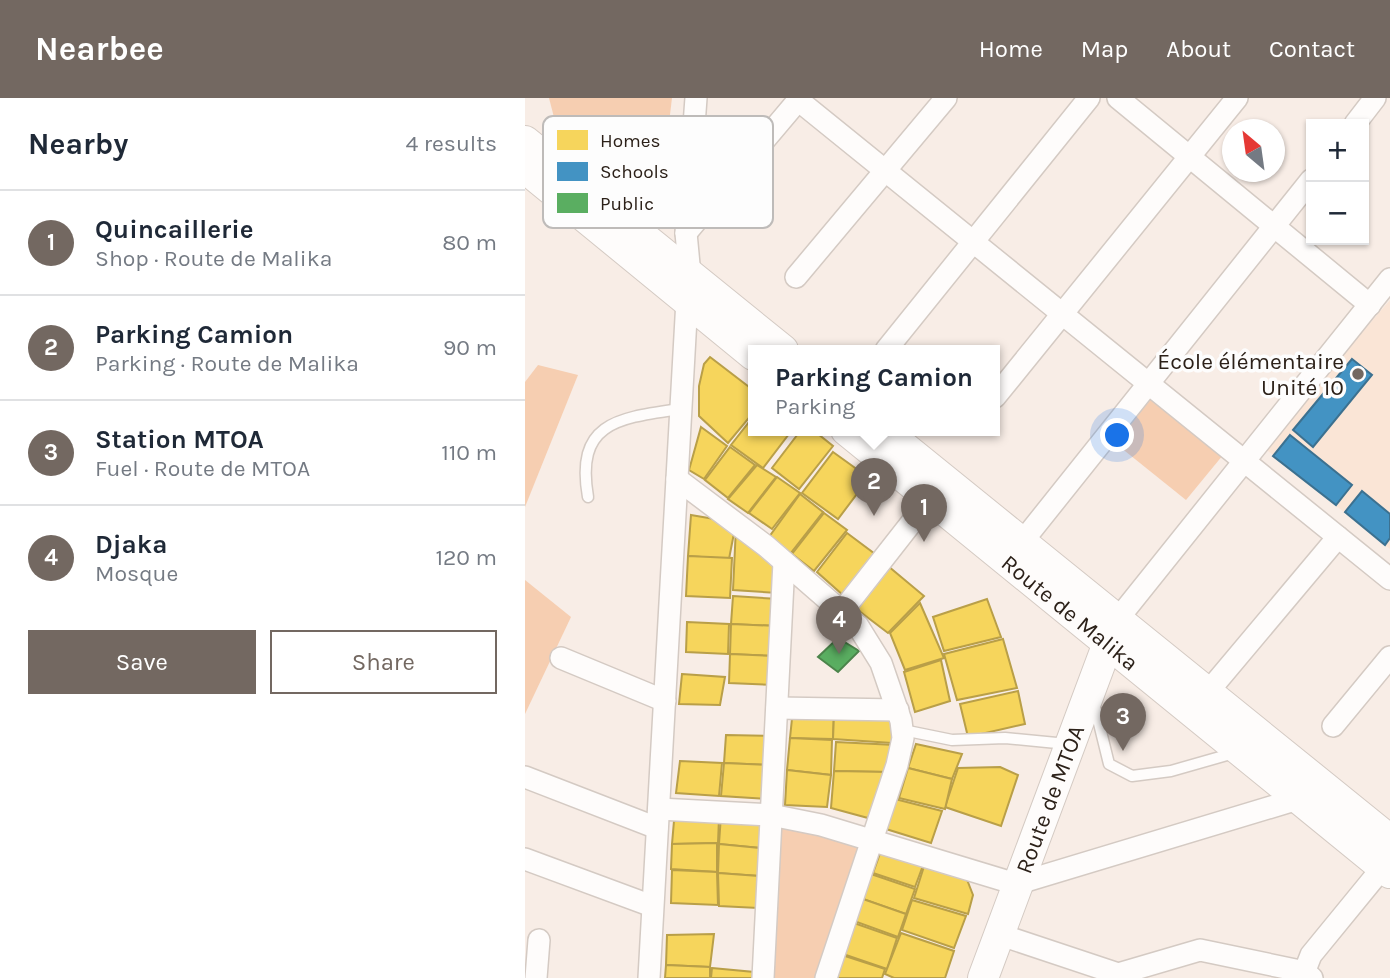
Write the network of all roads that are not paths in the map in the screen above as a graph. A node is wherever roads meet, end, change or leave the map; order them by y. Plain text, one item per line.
1 (696, 98) edge
2 (946, 98) edge
3 (1089, 98) edge
4 (1118, 98) edge
5 (1237, 98) edge
6 (1375, 98) edge
7 (799, 99) edge
8 (695, 116) edge
9 (1359, 119) edge
10 (773, 130) edge
11 (525, 141) edge
12 (1191, 156) junction
13 (543, 157) edge
14 (525, 168) edge
15 (885, 171) junction
16 (543, 181) edge
17 (1309, 182) edge
18 (1275, 225) junction
19 (607, 228) edge
20 (622, 228) edge
21 (686, 228) edge
22 (690, 228) edge
23 (686, 233) junction
24 (973, 242) junction
25 (796, 277) dead end
26 (1390, 279) edge
27 (689, 288) junction
28 (1370, 305) junction
29 (1062, 314) junction
30 (775, 345) edge
31 (890, 345) edge
32 (748, 350) edge
33 (1148, 383) junction
34 (1000, 391) edge
35 (680, 409) junction
36 (853, 436) edge
37 (890, 436) edge
38 (1245, 461) junction
39 (677, 479) junction
40 (588, 497) dead end
41 (930, 499) junction
42 (1338, 537) junction
43 (1022, 542) junction
44 (784, 562) junction
45 (1390, 579) edge
46 (843, 610) junction
47 (1112, 631) junction
48 (1390, 657) edge
49 (561, 658) dead end
50 (1090, 686) junction
51 (1207, 693) junction
52 (664, 701) junction
53 (777, 708) junction
54 (901, 720) junction
55 (1333, 726) dead end
56 (1068, 744) junction
57 (1240, 751) junction
58 (525, 777) edge
59 (1298, 799) junction
60 (771, 815) junction
61 (658, 819) junction
62 (871, 840) junction
63 (1389, 852) edge
64 (525, 859) edge
65 (1016, 884) junction
66 (652, 906) junction
67 (999, 934) junction
68 (539, 940) dead end
69 (1117, 976) edge
70 (1306, 976) edge
71 (536, 978) edge
72 (649, 978) edge
73 (763, 978) edge
74 (826, 978) edge
75 (983, 978) edge

1 - 8 street
2 - 15 street
3 - 24 street
4 - 12 street
5 - 12 street
6 - 9 street
7 - 10 street
7 - 15 street
11 - 13 main road
12 - 18 street
12 - 29 street
14 - 16 main road
15 - 24 street
15 - 25 street
17 - 18 street
18 - 28 street
18 - 33 street
19 - 27 main road
20 - 27 main road
21 - 23 street
22 - 23 street
23 - 27 street
24 - 29 street
24 - 31 street
26 - 28 street
27 - 30 main road
27 - 32 main road
27 - 35 street
28 - 38 street
29 - 33 street
29 - 34 street
33 - 38 street
33 - 43 street
35 - 39 street
35 - 40 lane
36 - 41 main road, Route de Malika
37 - 43 main road, Route de Malika
38 - 42 street
38 - 47 street
39 - 44 street
39 - 52 street
41 - 46 street
41 - 47 main road, Route de Malika
42 - 45 street
42 - 51 street
43 - 47 main road, Route de Malika
44 - 46 street
44 - 53 street
46 - 54 street
47 - 50 main road, Route de MTOA
47 - 51 main road, Route de Malika
47 - 57 main road, Route de Malika
48 - 55 street
49 - 52 street
50 - 56 main road, Route de MTOA
50 - 57 lane
51 - 63 main road, Route de Malika
52 - 61 street
53 - 54 street
53 - 60 street
54 - 56 lane
54 - 62 street
56 - 65 main road, Route de MTOA
57 - 59 main road, Route de Malika
58 - 61 street
59 - 63 main road, Route de Malika
59 - 65 street
60 - 61 street
60 - 62 street
60 - 73 street
61 - 66 street
62 - 65 street
62 - 74 street
63 - 70 street
64 - 66 street
65 - 67 main road, Route de MTOA
66 - 72 street
67 - 69 street
67 - 75 main road, Route de MTOA
68 - 71 street
69 - 70 street

